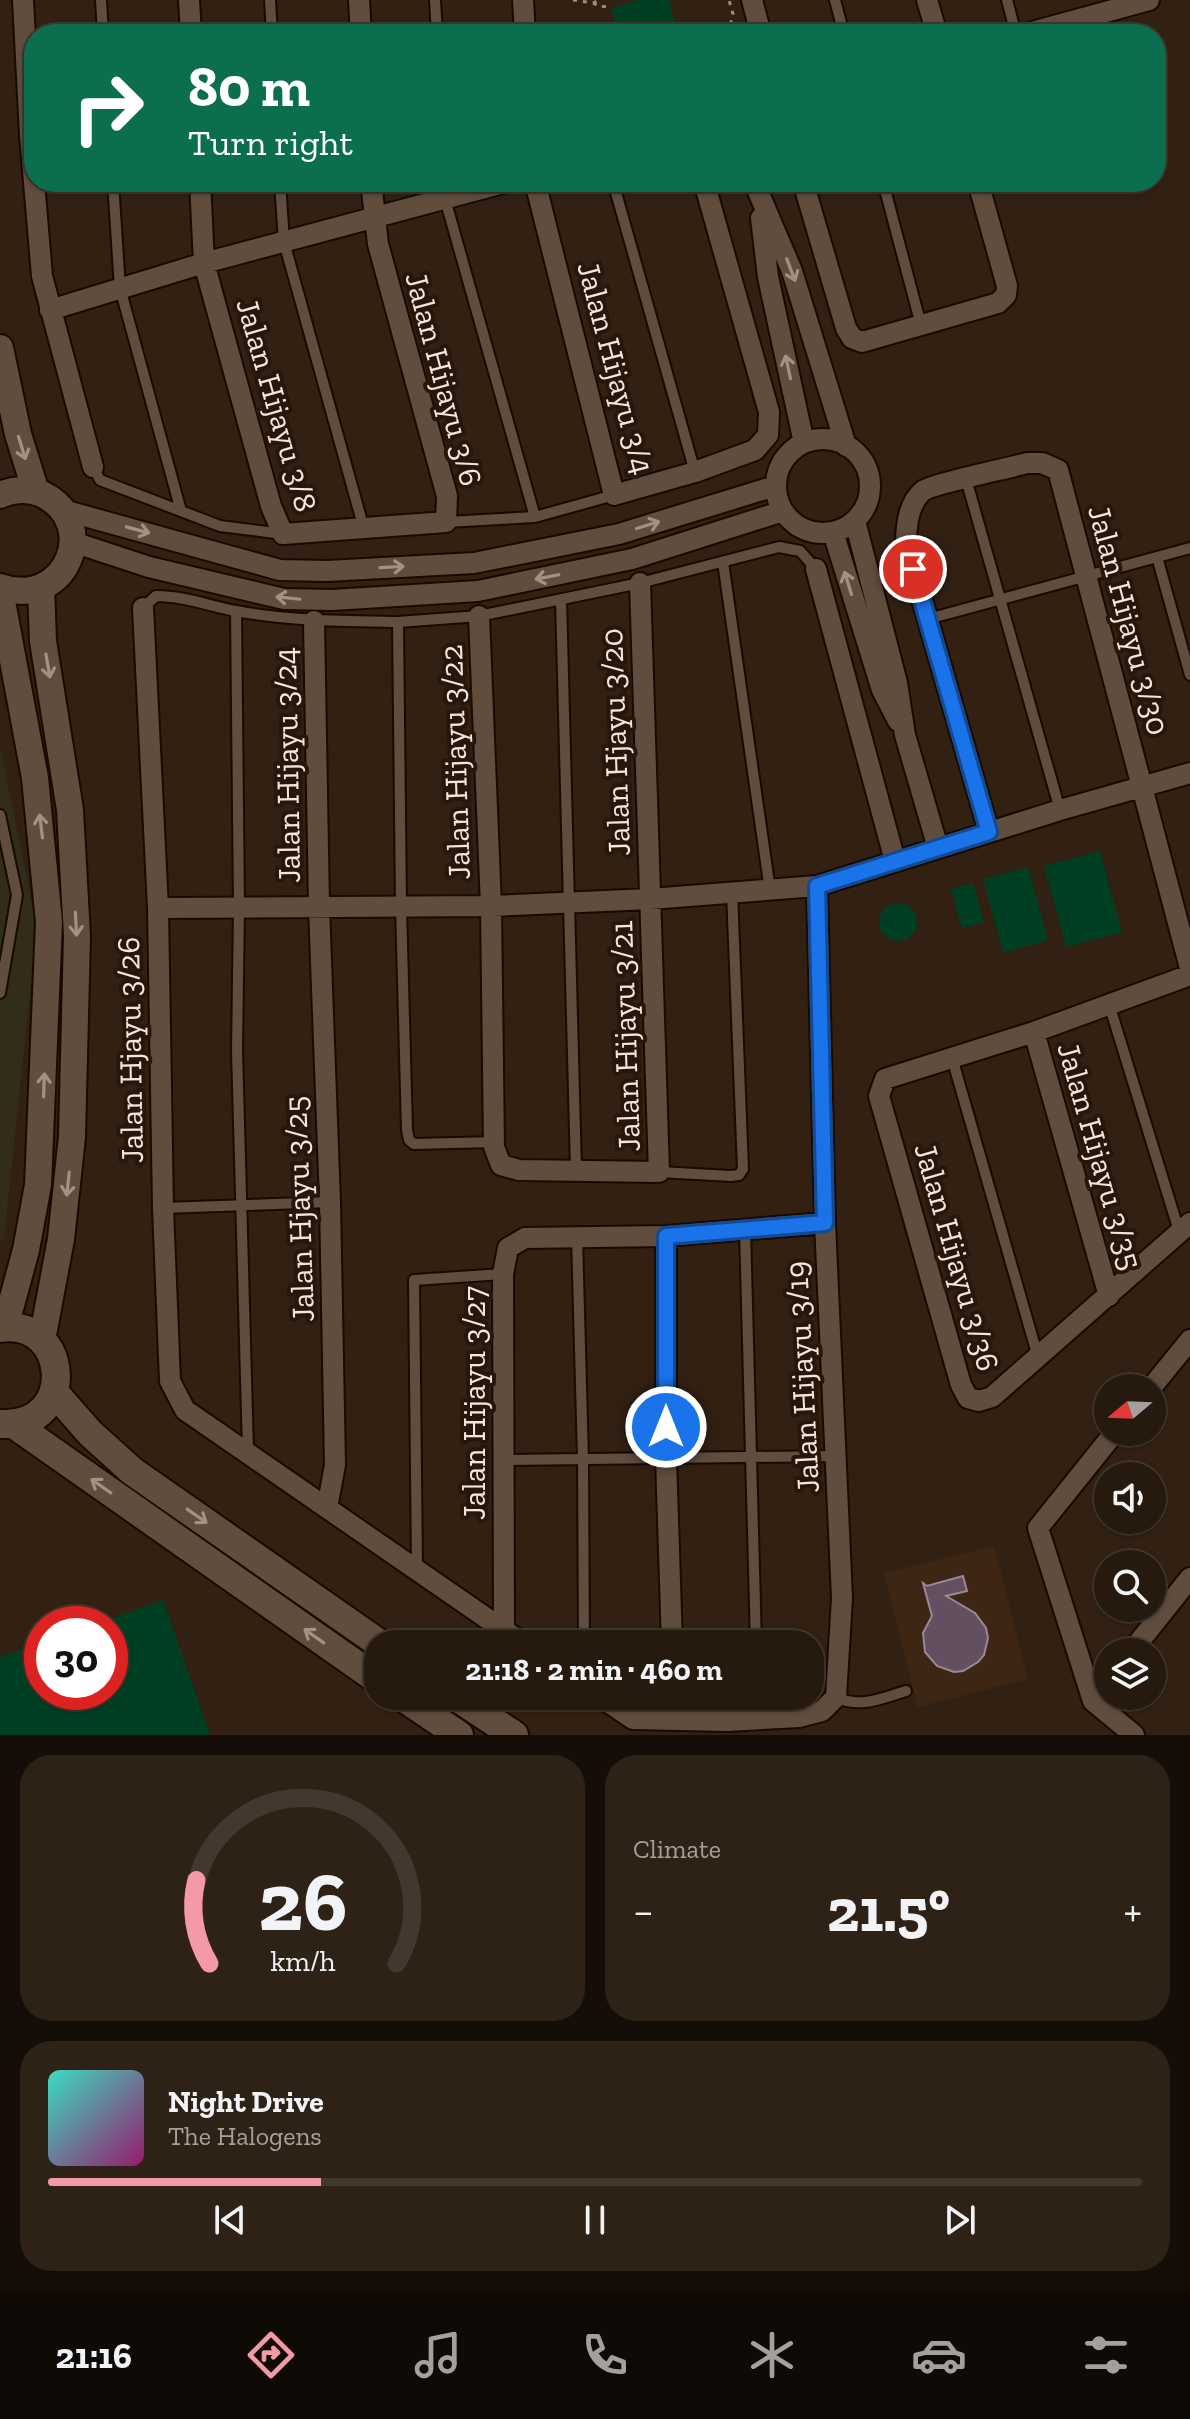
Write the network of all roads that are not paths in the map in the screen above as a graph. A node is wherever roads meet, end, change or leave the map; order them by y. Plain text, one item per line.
1 (23, 0) edge
2 (101, 0) edge
3 (189, 0) edge
4 (270, 0) edge
5 (359, 0) edge
6 (435, 0) edge
7 (523, 0) edge
8 (752, 0) edge
9 (835, 0) edge
10 (927, 0) edge
11 (1007, 0) edge
12 (1149, 0) edge
13 (1100, 7) edge
14 (24, 24) edge
15 (102, 24) edge
16 (190, 24) edge
17 (271, 24) edge
18 (360, 24) edge
19 (436, 24) edge
20 (524, 24) edge
21 (758, 24) edge
22 (841, 24) edge
23 (934, 24) edge
24 (1013, 24) edge
25 (1053, 24) edge
26 (35, 192) edge
27 (114, 192) edge
28 (200, 192) edge
29 (281, 192) edge
30 (372, 192) edge
31 (440, 192) edge
32 (446, 192) edge
33 (538, 192) edge
34 (616, 192) edge
35 (707, 192) edge
36 (757, 192) edge
37 (758, 192) edge
38 (806, 192) edge
39 (886, 192) edge
40 (981, 192) edge
41 (373, 218) junction
42 (284, 242) junction
43 (204, 263) junction
44 (120, 288) junction
45 (50, 310) junction
46 (921, 325) junction
47 (0, 348) edge
48 (804, 443) junction
49 (846, 446) junction
50 (93, 467) joint
51 (695, 472) junction
52 (966, 479) junction
53 (775, 486) junction
54 (36, 492) junction
55 (0, 495) edge
56 (614, 495) junction
57 (63, 510) junction
58 (181, 511) junction
59 (783, 511) junction
60 (535, 517) junction
61 (855, 521) junction
62 (446, 522) junction
63 (364, 529) junction
64 (833, 532) junction
65 (283, 534) junction
66 (73, 542) junction
67 (1190, 548) edge
68 (1157, 557) junction
69 (723, 562) junction
70 (816, 569) joint
71 (1087, 578) junction
72 (640, 583) junction
73 (41, 588) junction
74 (0, 589) edge
75 (561, 599) junction
76 (1001, 600) junction
77 (143, 608) joint
78 (236, 611) junction
79 (479, 616) junction
80 (928, 619) junction
81 (314, 621) junction
82 (398, 622) junction
83 (1190, 675) edge
84 (905, 735) junction
85 (1190, 773) edge
86 (1142, 786) junction
87 (1060, 810) junction
88 (0, 815) edge
89 (989, 832) junction
90 (938, 848) junction
91 (895, 861) junction
92 (817, 886) junction
93 (770, 890) junction
94 (732, 892) junction
95 (650, 899) junction
96 (568, 902) junction
97 (491, 906) junction
98 (319, 907) junction
99 (401, 907) junction
100 (158, 908) junction
101 (239, 908) junction
102 (1190, 968) edge
103 (1190, 975) edge
104 (0, 993) edge
105 (1109, 1004) junction
106 (1034, 1032) junction
107 (952, 1058) junction
108 (494, 1142) junction
109 (576, 1170) junction
110 (659, 1172) junction
111 (330, 1202) junction
112 (243, 1204) junction
113 (163, 1208) junction
114 (825, 1223) junction
115 (1185, 1228) edge
116 (745, 1229) junction
117 (666, 1236) junction
118 (577, 1237) junction
119 (503, 1274) junction
120 (1109, 1296) junction
121 (3, 1327) edge
122 (42, 1340) junction
123 (1190, 1340) edge
124 (1038, 1357) junction
125 (1162, 1374) edge
126 (54, 1392) junction
127 (7, 1424) edge
128 (1104, 1446) edge
129 (248, 1453) junction
130 (836, 1456) junction
131 (753, 1457) junction
132 (666, 1458) junction
133 (583, 1459) junction
134 (505, 1460) junction
135 (327, 1508) junction
136 (417, 1570) junction
137 (1190, 1578) edge
138 (504, 1630) joint
139 (584, 1630) edge
140 (672, 1630) edge
141 (756, 1630) edge
142 (364, 1633) edge
143 (1142, 1638) edge
144 (364, 1670) edge
145 (906, 1691) dead end
146 (836, 1697) junction
147 (1093, 1701) joint
148 (422, 1710) edge
149 (476, 1710) edge
150 (620, 1710) edge
151 (674, 1710) edge
152 (757, 1710) edge
153 (674, 1719) junction
154 (757, 1720) junction
155 (459, 1735) edge
156 (514, 1735) edge
157 (1134, 1735) edge

1 - 14 street
2 - 15 lane
3 - 16 street
4 - 17 lane
5 - 18 street
6 - 19 lane
7 - 20 street
8 - 21 street
9 - 22 lane
10 - 23 street
11 - 24 lane
12 - 13 street
13 - 25 street
26 - 45 street
27 - 44 lane
28 - 43 street, Jalan Hijayu 3/8
29 - 42 lane
30 - 41 street, Jalan Hijayu 3/6
31 - 41 street
32 - 60 lane
33 - 56 street, Jalan Hijayu 3/4
34 - 51 lane
35 - 51 street, Jalan Hijayu 3/4
48 -> 36 street
37 -> 49 street
38 - 46 street
39 - 46 lane
40 - 46 street
41 - 42 street
41 - 62 street, Jalan Hijayu 3/6
42 - 43 street
42 - 63 lane
43 - 44 street
43 - 65 street, Jalan Hijayu 3/8
44 - 45 street
44 - 58 lane
45 - 50 street
47 -> 54 street
48 - 49 street
48 - 53 street
49 - 61 street
50 - 58 lane
51 - 56 street, Jalan Hijayu 3/4
52 - 71 street, Jalan Hijayu 3/30
52 - 76 lane
52 - 80 street
57 -> 53 street
53 - 59 street
54 - 55 street
54 - 57 street
56 - 60 lane
57 - 66 street
58 - 65 lane
59 - 64 street
59 -> 66 street
60 - 62 lane
61 - 64 street
61 - 84 street
62 - 63 street, Jalan Hijayu 3/6
63 - 65 street, Jalan Hijayu 3/8
84 -> 64 street
66 - 73 street
67 - 68 lane
68 - 71 lane
68 - 83 lane
69 - 70 lane
69 - 72 lane
69 - 93 lane
70 - 91 street
71 - 76 lane
71 - 86 street, Jalan Hijayu 3/30
72 - 75 lane
72 - 95 street, Jalan Hjayu 3/20
73 - 74 street
73 -> 122 street
121 -> 74 street
75 - 79 lane
75 - 96 lane
76 - 80 lane
76 - 87 lane
77 - 78 lane
77 - 100 street, Jalan Hjayu 3/26
78 - 81 lane
78 - 101 lane
79 - 82 lane
79 - 97 street, Jalan Hijayu 3/22
80 - 89 street
81 - 82 lane
81 - 98 street, Jalan Hijayu 3/24
82 - 99 lane
84 - 90 street
85 - 86 street
86 - 87 street
86 - 102 street, Jalan Hijayu 3/30
87 - 89 street
88 - 104 lane
89 - 90 street
90 - 91 street
91 - 92 street
92 - 93 street
92 - 114 street, Jalan Hijayu 3/19
93 - 94 street
94 - 95 street
94 - 110 lane
95 - 96 street
95 - 110 street, Jalan Hijayu 3/21
96 - 97 street
96 - 109 lane
97 - 99 street
97 - 108 street, Jalan Hijayu 3/22
98 - 99 street
98 - 101 street
98 - 111 street, Jalan Hjayu 3/25
99 - 108 lane
100 - 101 street
100 - 113 street, Jalan Hjayu 3/26
101 - 112 lane
103 - 105 street
105 - 106 street
105 - 115 lane
106 - 107 street
106 - 120 street, Jalan Hijayu 3/35
107 - 124 lane
107 - 124 street, Jalan Hijayu 3/36
108 - 109 street
109 - 110 street
111 - 112 lane
111 - 135 street, Jalan Hjayu 3/25
112 - 113 lane
112 - 129 lane
113 - 129 street, Jalan Hjayu 3/26
114 - 116 street, Jalan Hijayu 3/27
114 - 130 street, Jalan Hijayu 3/19
115 - 120 street
116 - 117 street, Jalan Hijayu 3/27
116 - 131 lane
117 - 118 street, Jalan Hijayu 3/27
117 - 132 street
118 - 119 street, Jalan Hijayu 3/27
118 - 133 lane
119 - 134 street, Jalan Hijayu 3/27
119 - 136 lane
120 - 124 street
121 - 122 main road
122 - 126 main road
123 - 125 street
126 - 127 main road
126 -> 142 main road
144 -> 127 main road
128 - 147 street
129 - 135 street, Jalan Hjayu 3/26
130 - 131 lane
130 - 146 street, Jalan Hijayu 3/19
131 - 132 lane
131 - 141 lane
132 - 133 lane
132 - 140 street
133 - 134 lane
133 - 139 lane
134 - 138 street, Jalan Hijayu 3/27
135 - 136 street, Jalan Hjayu 3/26
136 - 138 street, Jalan Hjayu 3/26
137 - 143 street
145 - 146 lane
146 - 154 street
147 - 157 street
148 - 155 main road
149 - 156 main road
150 - 153 street
151 - 153 street
152 - 154 lane
153 - 154 street

